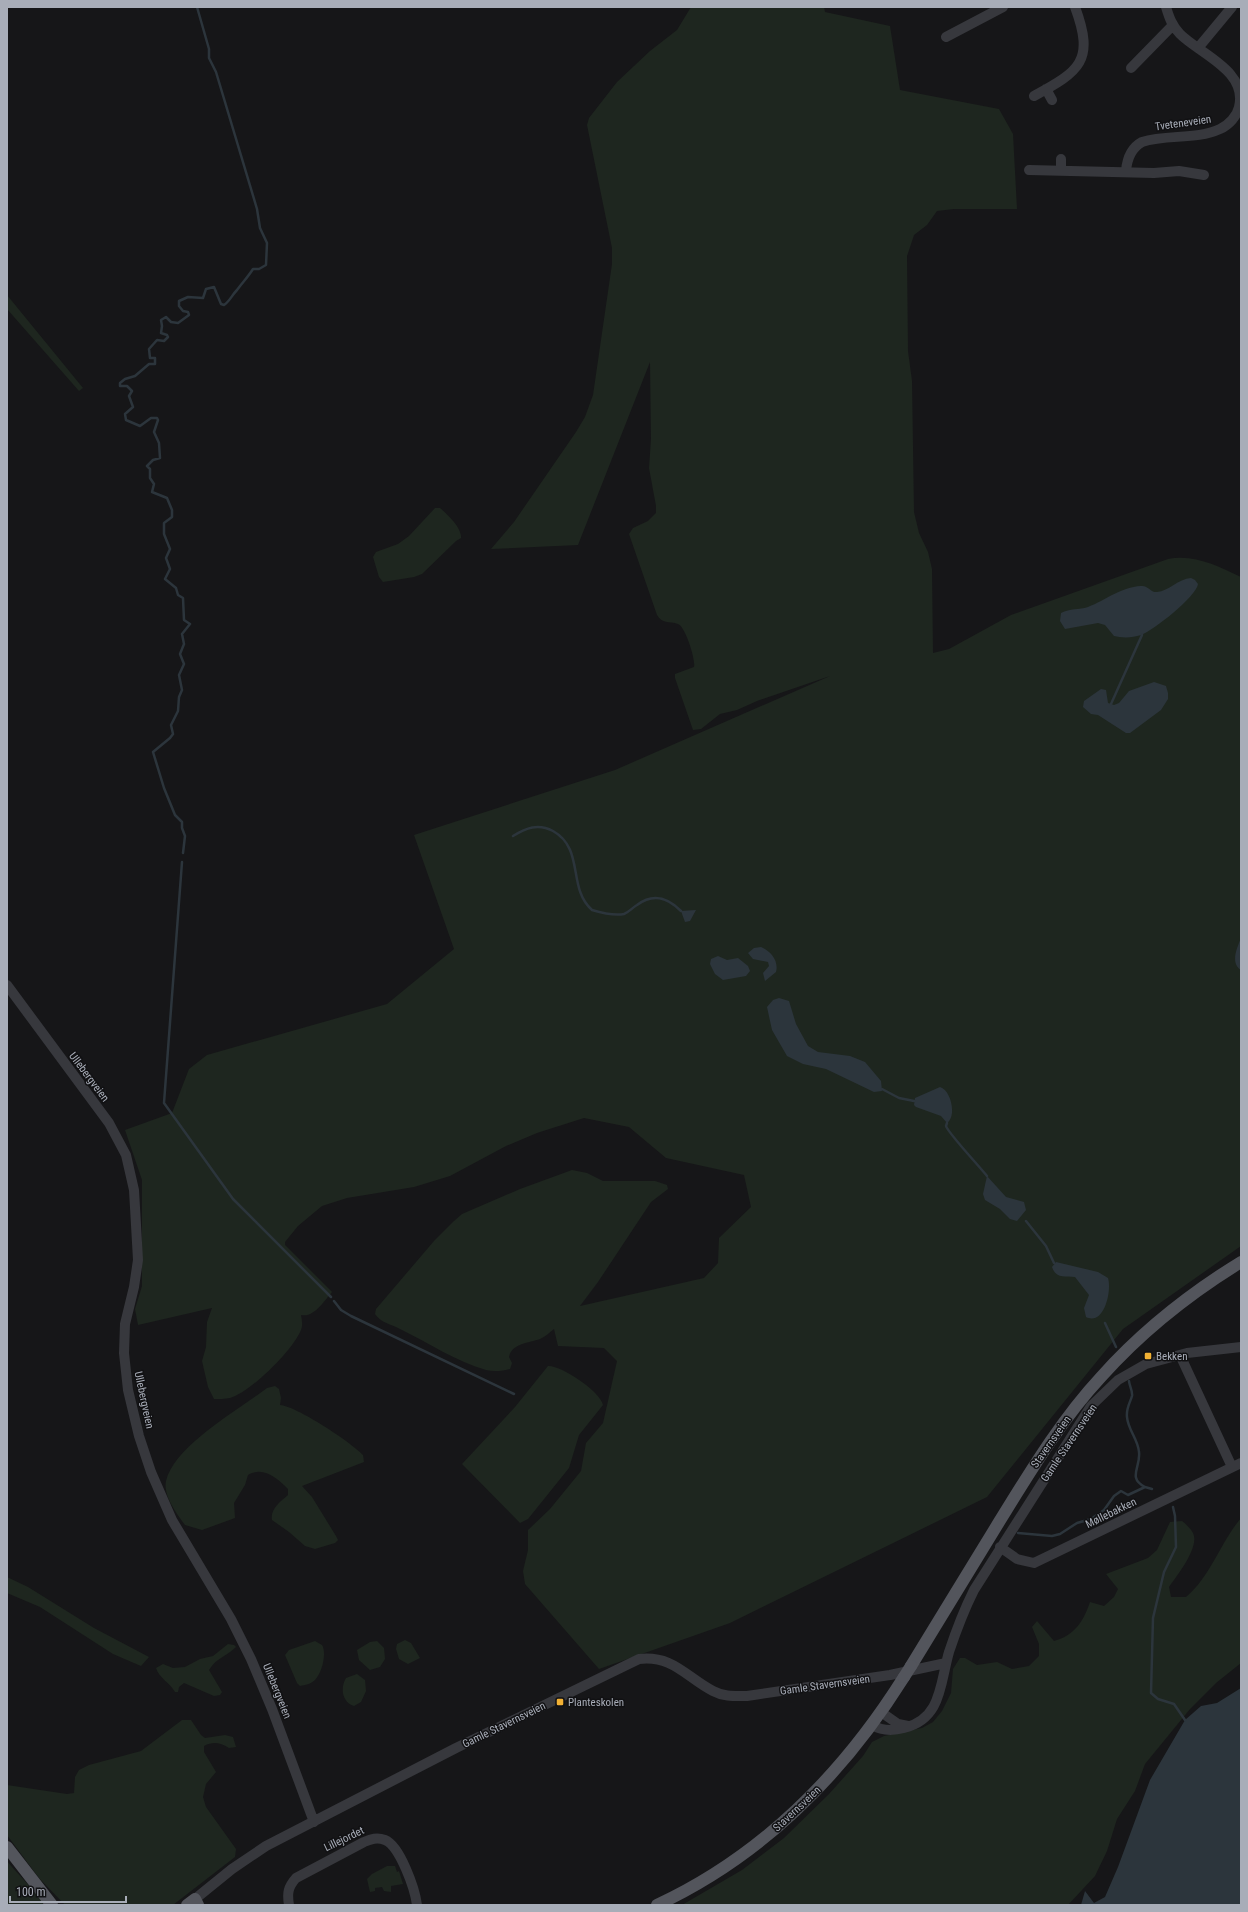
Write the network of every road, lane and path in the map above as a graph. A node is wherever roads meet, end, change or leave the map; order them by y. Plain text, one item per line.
1 (1003, 7) edge
2 (1075, 7) edge
3 (1166, 7) edge
4 (1232, 7) edge
5 (1173, 25) junction
6 (953, 37) dead end
7 (1198, 48) junction
8 (1131, 68) dead end
9 (1046, 89) junction
10 (1034, 96) dead end
11 (1052, 100) dead end
12 (1061, 159) dead end
13 (1028, 170) dead end
14 (1061, 170) junction
15 (1126, 171) junction
16 (1204, 176) dead end
17 (7, 985) edge
18 (1241, 1262) edge
19 (1241, 1347) edge
20 (1180, 1355) junction
21 (1236, 1465) edge
22 (1000, 1548) junction
23 (946, 1663) junction
24 (881, 1712) junction
25 (872, 1725) junction
26 (912, 1727) junction
27 (314, 1822) junction
28 (7, 1847) edge
29 (193, 1903) edge
30 (52, 1905) edge
31 (289, 1905) edge
32 (418, 1905) edge
33 (656, 1905) edge

1 - 6 street
2 - 9 street
3 - 5 street, Tveteneveien
4 - 7 street
5 - 7 street, Tveteneveien
5 - 8 street
7 - 15 street, Tveteneveien
9 - 10 street
9 - 11 street
12 - 14 street
13 - 14 street
14 - 15 street
15 - 16 street
17 - 27 street, Ullebergveien
18 - 24 main road, Stavernsveien
19 - 20 street, Gamle Stavernsveien
20 - 21 street, Møllebakken
20 - 22 street, Gamle Stavernsveien
21 - 22 street, Møllebakken
22 - 23 street, Gamle Stavernsveien
23 - 26 street, Gamle Stavernsveien
23 - 27 street, Gamle Stavernsveien
24 - 25 main road, Stavernsveien
24 - 26 street
25 - 26 street, Gamle Stavernsveien
25 - 33 main road, Stavernsveien
27 - 29 street, Gamle Stavernsveien
28 - 30 main road
31 - 32 street, Lillejordet

